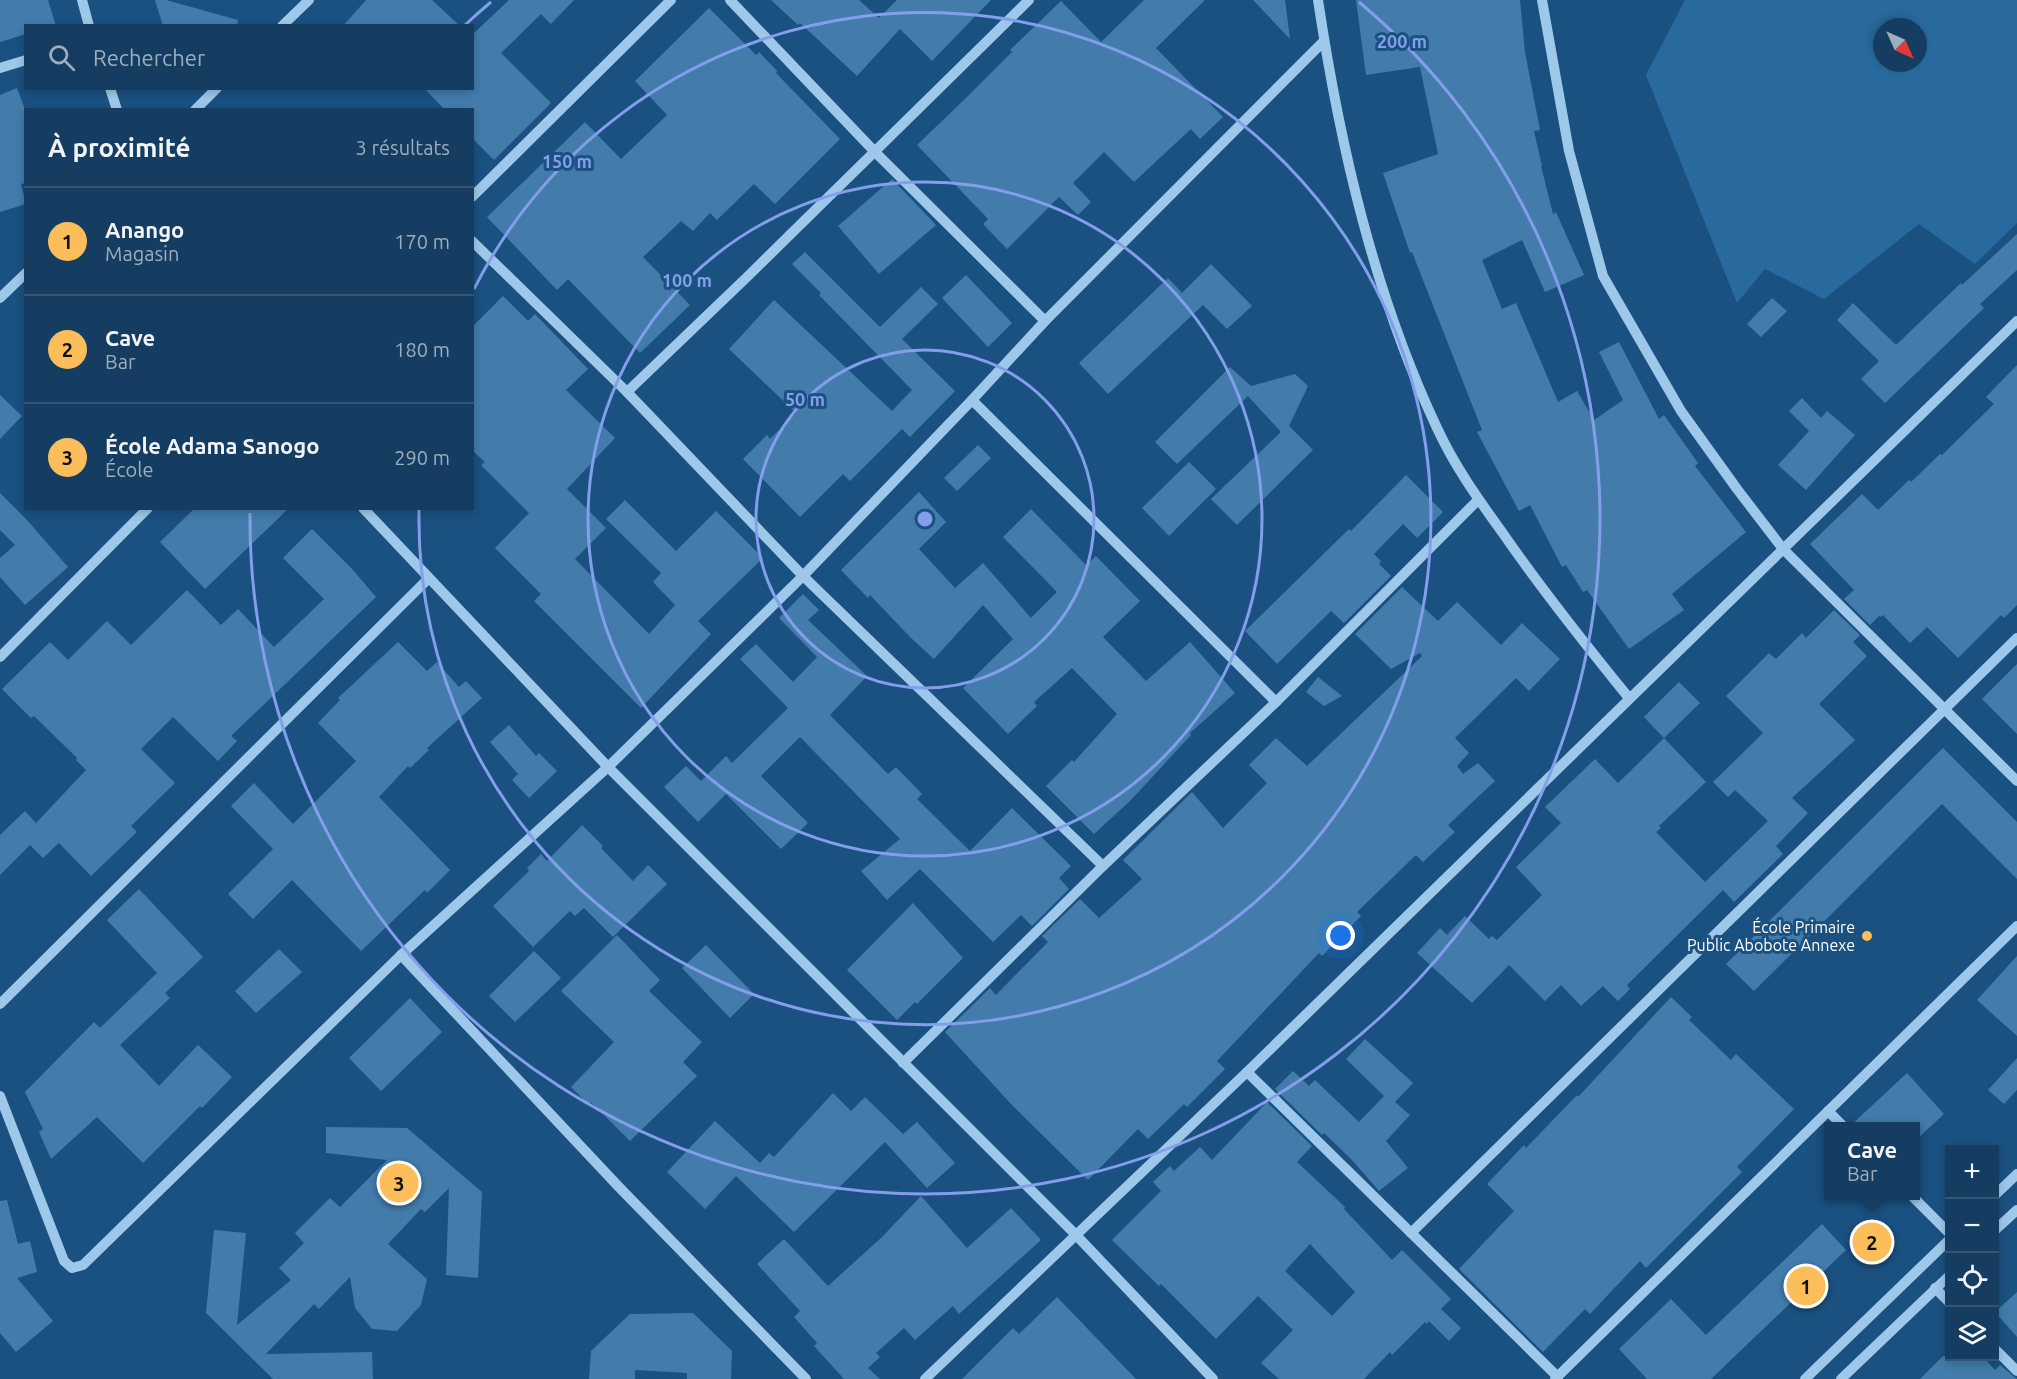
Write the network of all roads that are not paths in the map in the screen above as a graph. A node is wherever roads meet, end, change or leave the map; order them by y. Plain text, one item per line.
1 (82, 0) edge
2 (309, 0) edge
3 (671, 0) edge
4 (730, 0) edge
5 (1029, 0) edge
6 (1318, 0) edge
7 (1542, 0) edge
8 (88, 24) edge
9 (284, 24) edge
10 (1324, 41) junction
11 (24, 61) edge
12 (0, 68) edge
13 (111, 90) edge
14 (215, 90) edge
15 (116, 108) edge
16 (197, 108) edge
17 (875, 152) junction
18 (474, 195) edge
19 (474, 243) edge
20 (24, 275) edge
21 (0, 298) edge
22 (1045, 321) junction
23 (2017, 321) edge
24 (627, 392) junction
25 (972, 400) junction
26 (1478, 500) junction
27 (146, 510) edge
28 (365, 510) edge
29 (1783, 549) junction
30 (803, 576) junction
31 (428, 579) junction
32 (2017, 638) edge
33 (0, 657) edge
34 (1629, 698) junction
35 (1276, 702) junction
36 (1945, 708) junction
37 (608, 767) junction
38 (2017, 781) edge
39 (1103, 866) junction
40 (2017, 926) edge
41 (401, 955) junction
42 (0, 1004) edge
43 (903, 1063) junction
44 (1247, 1072) junction
45 (0, 1096) edge
46 (1828, 1111) junction
47 (1840, 1122) edge
48 (2017, 1174) edge
49 (1999, 1192) edge
50 (1916, 1200) edge
51 (2017, 1210) edge
52 (1999, 1227) edge
53 (1945, 1229) edge
54 (1411, 1233) junction
55 (1076, 1235) junction
56 (1945, 1244) edge
57 (1945, 1279) edge
58 (1935, 1288) junction
59 (1945, 1298) edge
60 (1999, 1352) edge
61 (2017, 1371) edge
62 (1557, 1378) edge
63 (806, 1379) edge
64 (925, 1379) edge
65 (1213, 1379) edge
66 (1805, 1379) edge
67 (1841, 1379) edge

1 - 8 street
2 - 9 street
3 - 18 street
4 - 17 street
5 - 17 street
6 - 10 street
7 - 29 street
10 - 22 street
10 - 26 street
11 - 12 street
13 - 15 street
14 - 16 street
17 - 22 street
17 - 24 street
19 - 24 street
20 - 21 street
22 - 25 street
23 - 29 street
24 - 30 street
25 - 30 street
25 - 35 street
26 - 34 street
26 - 35 street
27 - 33 street
28 - 31 street
29 - 34 street
29 - 36 street
30 - 37 street
30 - 39 street
31 - 37 street
31 - 42 street
32 - 36 street
34 - 44 street
35 - 39 street
36 - 38 street
36 - 54 street
37 - 41 street
37 - 43 street
39 - 43 street
40 - 46 street
41 - 45 street
41 - 63 street
43 - 55 street
44 - 54 street
44 - 55 street
46 - 47 street
46 - 62 street
48 - 49 street
50 - 53 street
51 - 52 street
54 - 62 street
55 - 64 street
55 - 65 street
56 - 66 street
57 - 58 street
58 - 59 street
58 - 67 street
60 - 61 street

